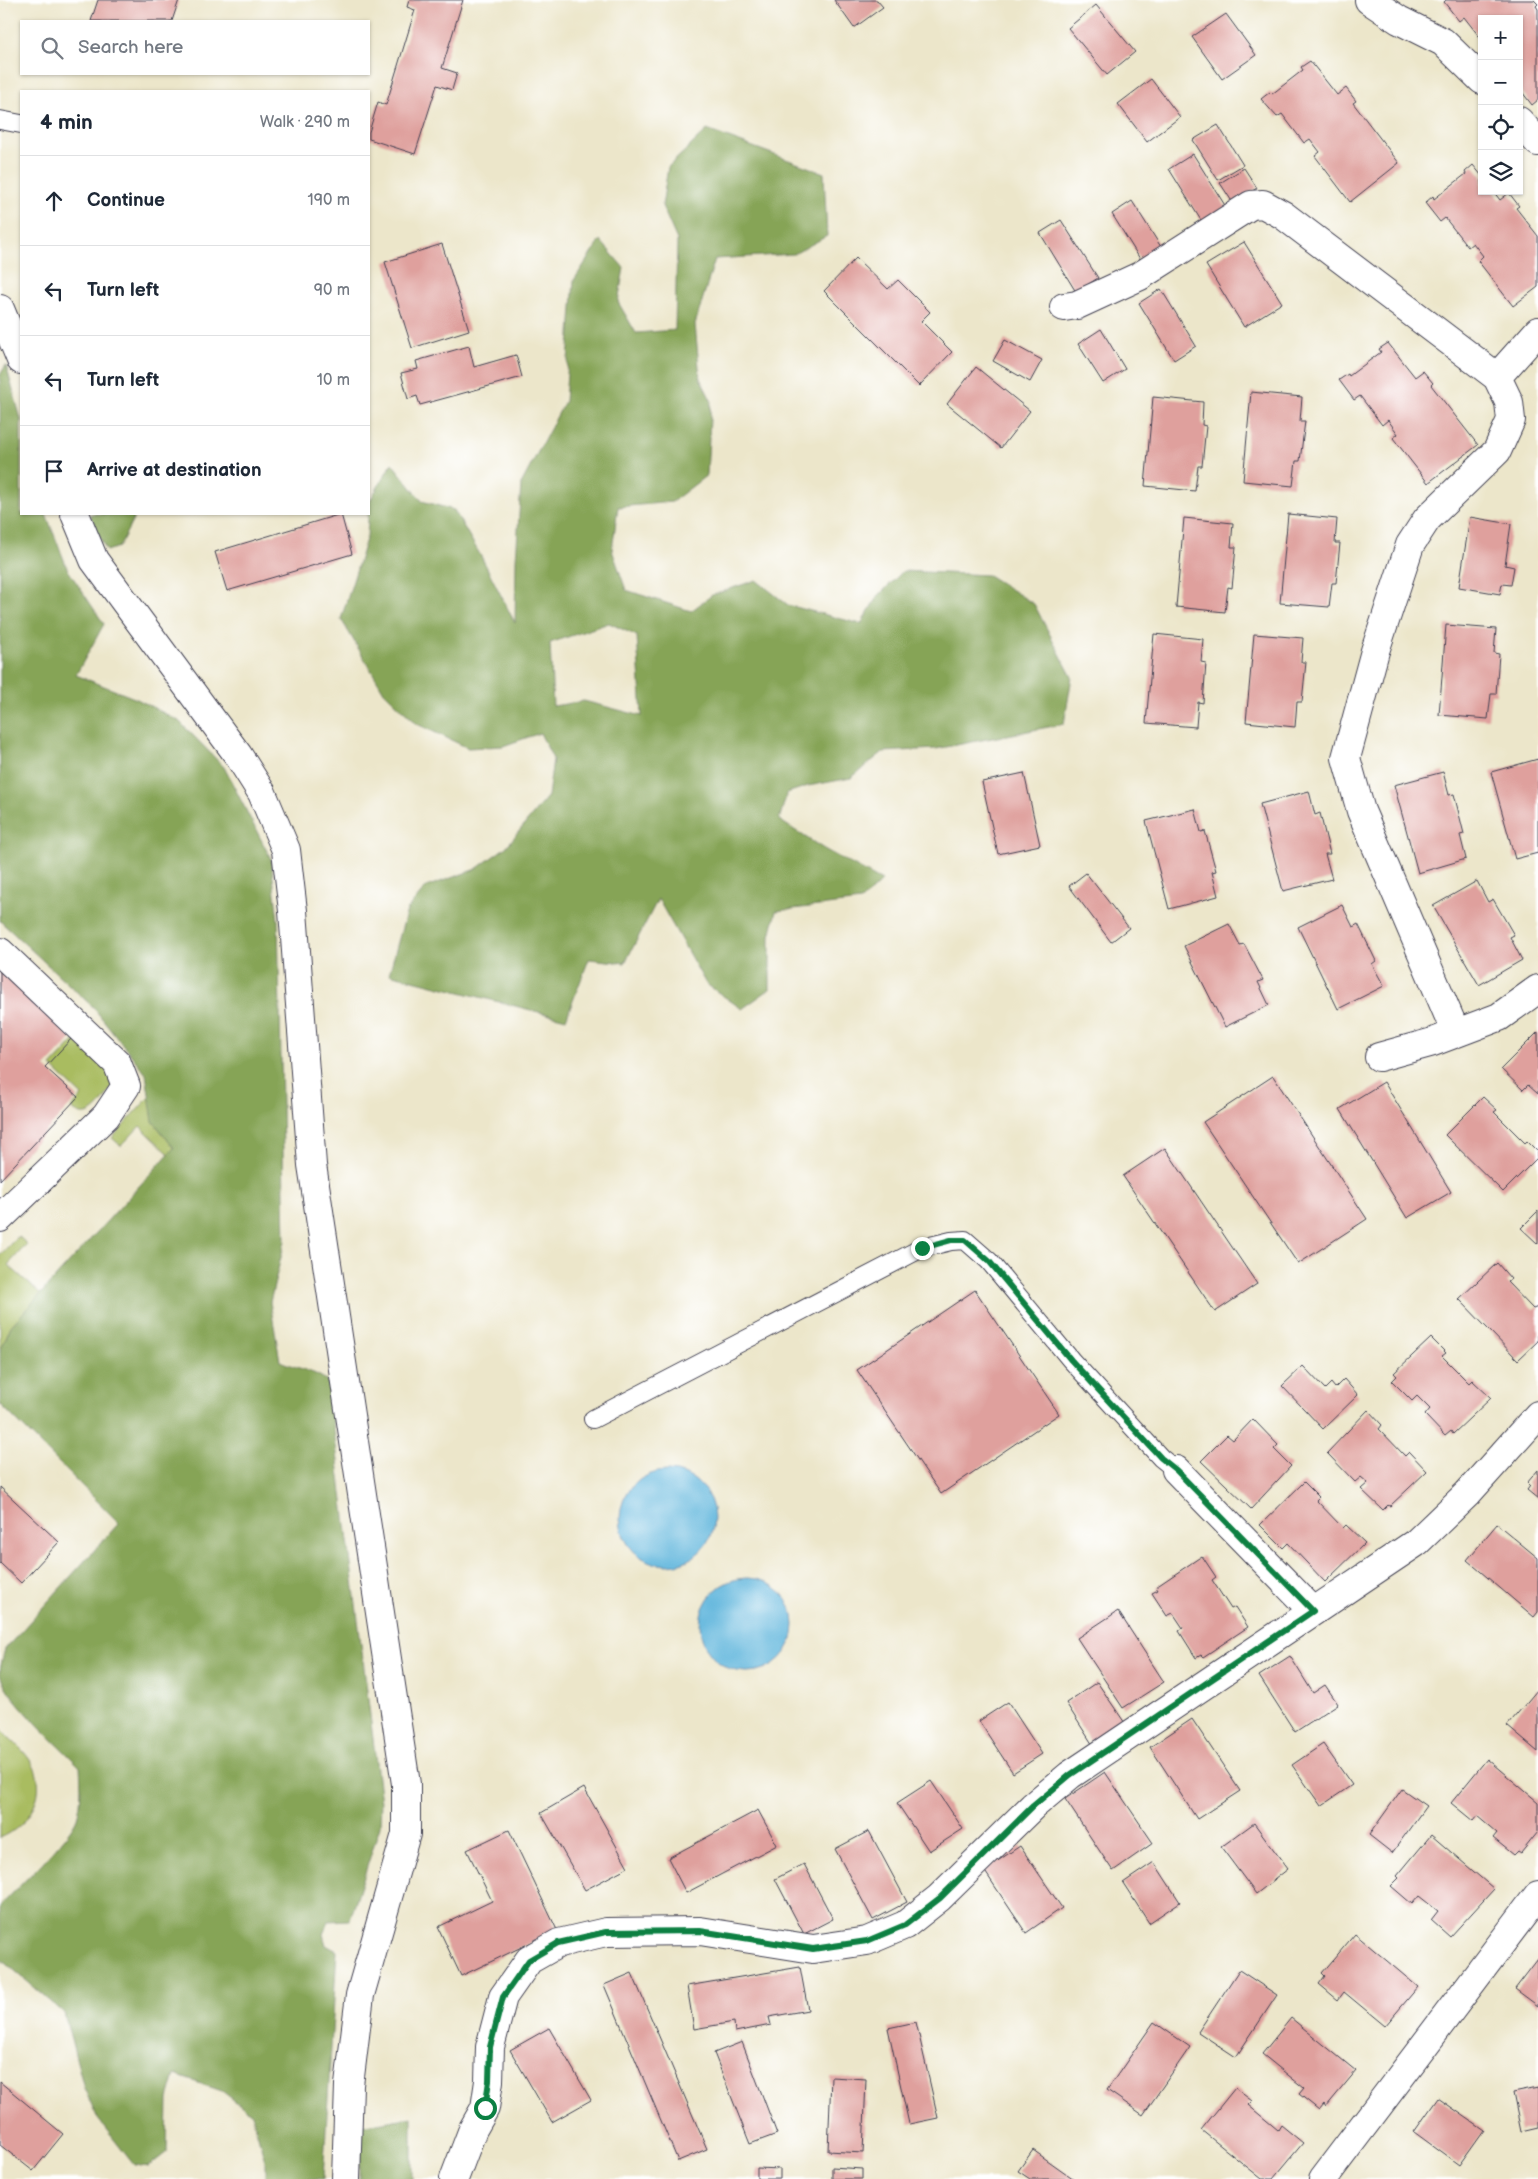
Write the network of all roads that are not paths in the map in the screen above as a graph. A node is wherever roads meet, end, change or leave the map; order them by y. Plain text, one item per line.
1 (1369, 0) edge
2 (1478, 76) edge
3 (0, 120) edge
4 (20, 124) edge
5 (1523, 125) edge
6 (1538, 142) edge
7 (1064, 307) dead end
8 (0, 309) edge
9 (1538, 331) edge
10 (20, 358) edge
11 (1496, 377) junction
12 (75, 515) edge
13 (0, 952) edge
14 (1538, 989) edge
15 (1456, 1033) junction
16 (1379, 1057) dead end
17 (0, 1218) edge
18 (1538, 1415) edge
19 (593, 1419) dead end
20 (1176, 1470) joint
21 (1313, 1611) junction
22 (1538, 1895) edge
23 (346, 2179) edge
24 (454, 2179) edge
25 (1324, 2179) edge

1 - 2 street
3 - 4 lane
5 - 6 street
7 - 11 street
8 - 10 street
9 - 11 street
11 - 15 street
12 - 23 street
13 - 17 street
14 - 15 street
15 - 16 street
18 - 21 street
19 - 20 lane
20 - 21 street
21 - 24 street
22 - 25 street

